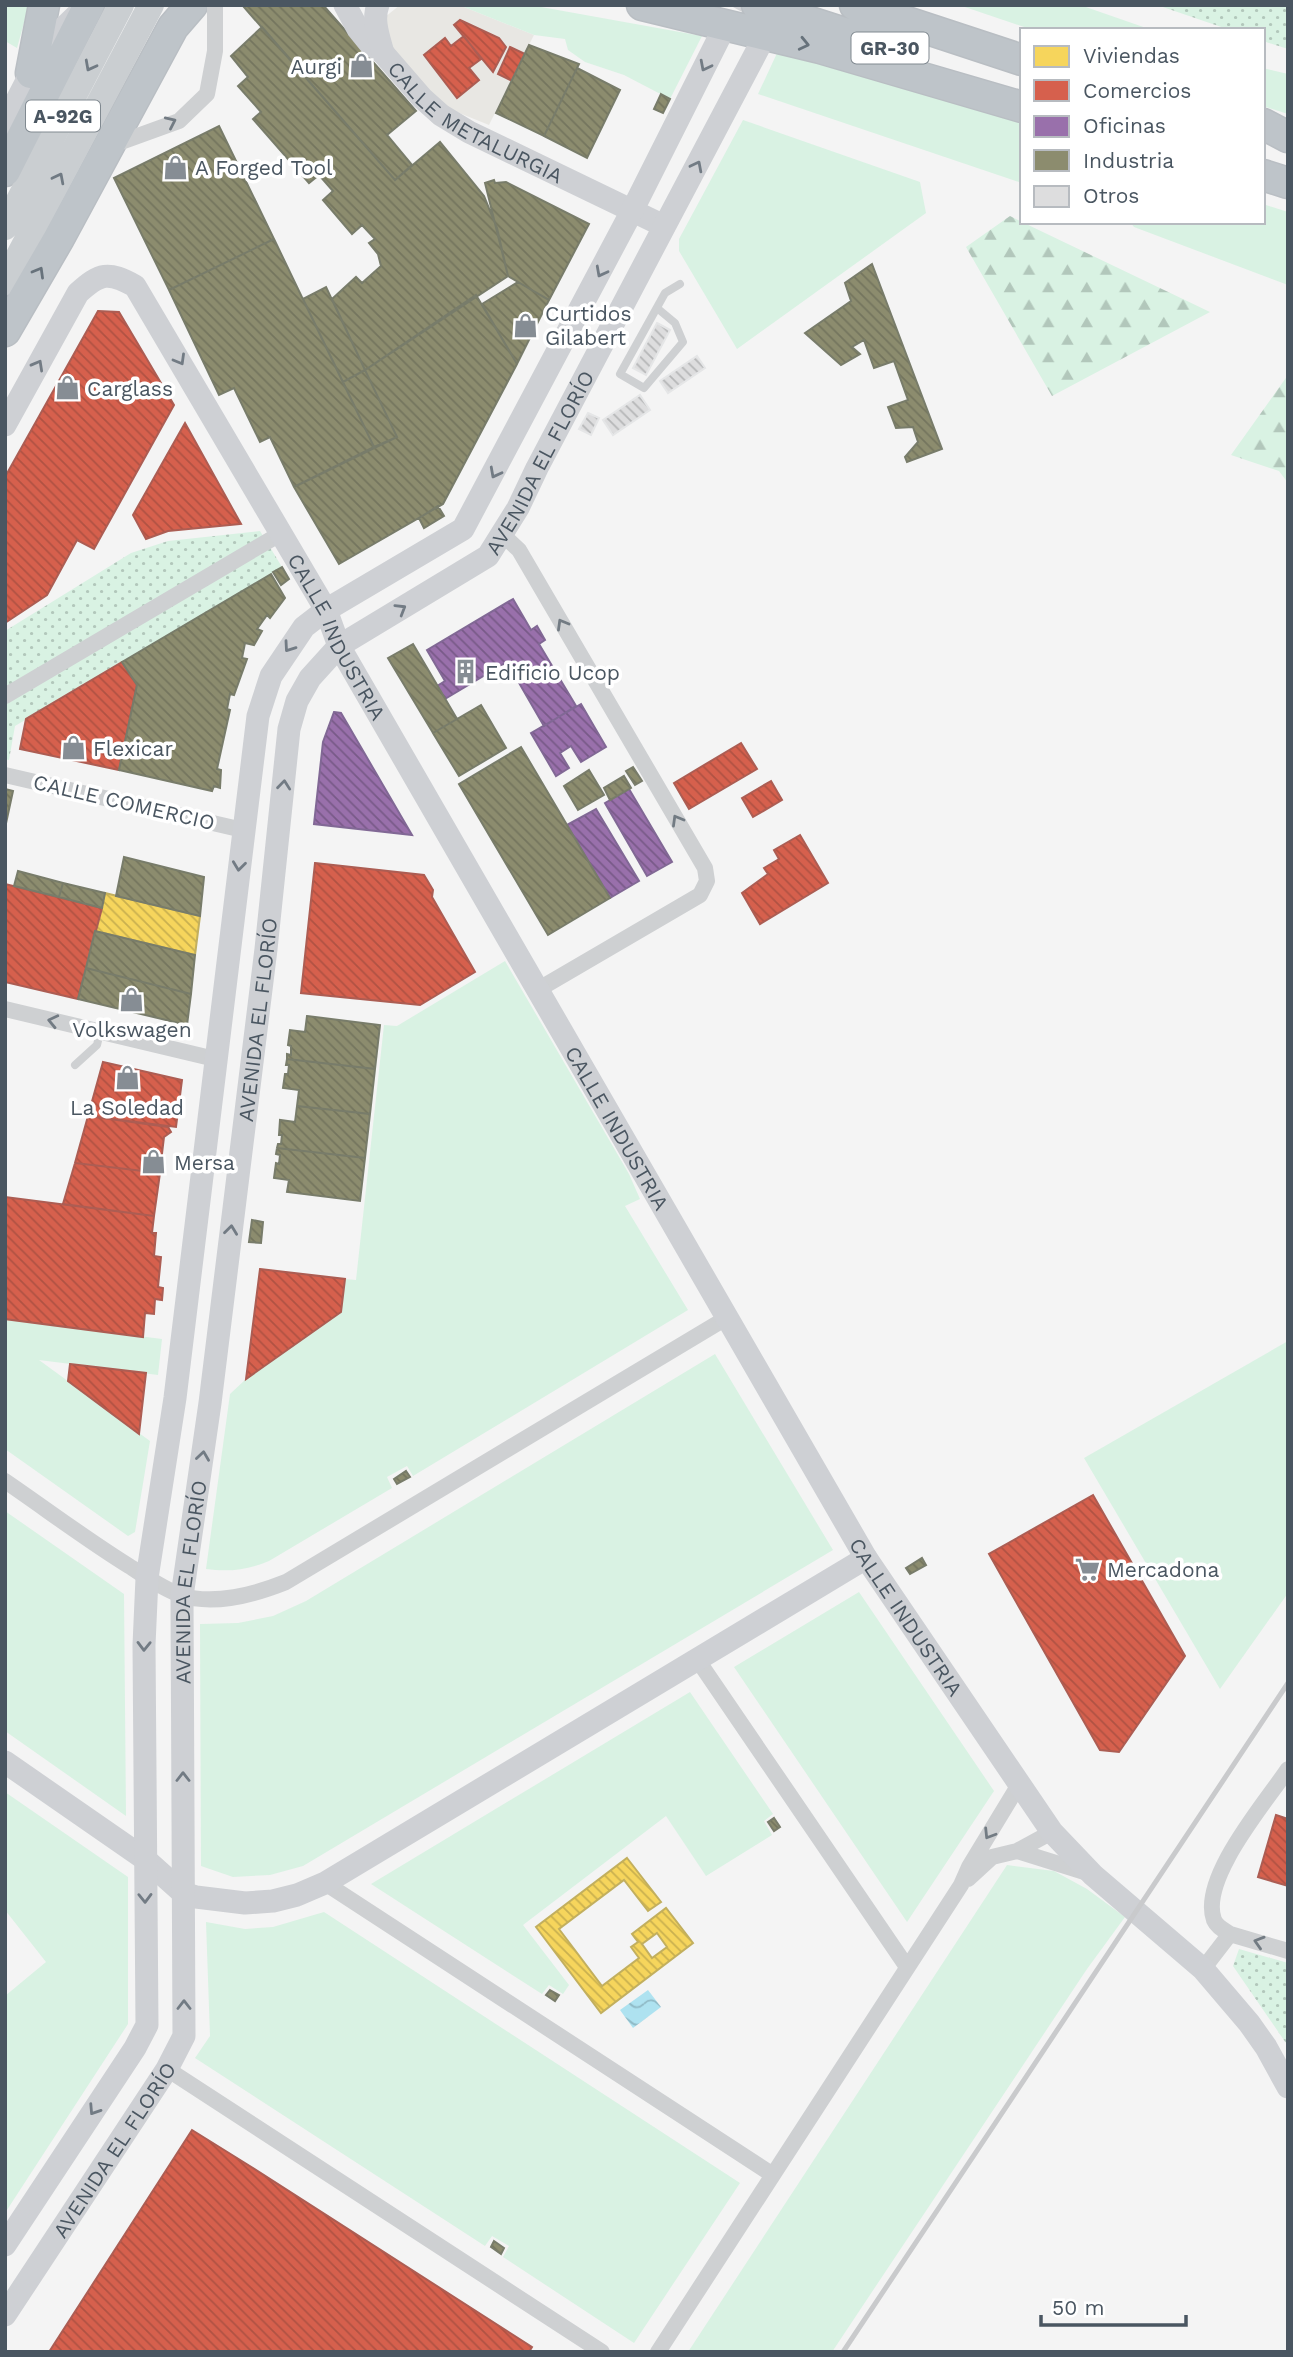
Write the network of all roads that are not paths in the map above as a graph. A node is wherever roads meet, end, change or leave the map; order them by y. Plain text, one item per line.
1 (44, 5) edge
2 (88, 5) edge
3 (121, 5) edge
4 (151, 5) edge
5 (192, 5) edge
6 (215, 5) edge
7 (345, 5) edge
8 (378, 5) edge
9 (642, 5) edge
10 (757, 5) edge
11 (855, 5) edge
12 (917, 5) edge
13 (719, 38) tunnel mouth
14 (1020, 42) edge
15 (759, 47) dead end
16 (383, 53) junction
17 (1020, 59) edge
18 (31, 73) junction
19 (1020, 92) edge
20 (1020, 106) edge
21 (5, 123) edge
22 (1265, 125) edge
23 (1288, 137) edge
24 (1265, 138) edge
25 (1288, 144) edge
26 (108, 147) junction
27 (5, 171) edge
28 (1265, 176) edge
29 (1288, 183) edge
30 (632, 211) junction
31 (664, 226) junction
32 (5, 227) edge
33 (5, 282) edge
34 (680, 284) dead end
35 (657, 308) junction
36 (5, 331) edge
37 (5, 425) edge
38 (470, 518) junction
39 (280, 534) junction
40 (503, 536) junction
41 (326, 610) junction
42 (339, 646) junction
43 (5, 696) edge
44 (5, 775) edge
45 (243, 830) junction
46 (278, 837) junction
47 (539, 989) junction
48 (5, 1010) edge
49 (100, 1032) junction
50 (215, 1059) junction
51 (252, 1064) junction
52 (75, 1065) dead end
53 (728, 1317) junction
54 (5, 1481) edge
55 (866, 1558) junction
56 (147, 1577) junction
57 (182, 1596) junction
58 (697, 1659) junction
59 (5, 1762) edge
60 (1288, 1769) edge
61 (1020, 1783) junction
62 (1281, 1791) edge
63 (1052, 1832) junction
64 (1017, 1851) junction
65 (145, 1859) junction
66 (1093, 1875) junction
67 (325, 1883) junction
68 (961, 1885) junction
69 (183, 1893) junction
70 (1230, 1934) junction
71 (1288, 1951) edge
72 (908, 1968) junction
73 (1203, 1969) junction
74 (135, 2048) junction
75 (167, 2069) junction
76 (1288, 2088) edge
77 (773, 2175) junction
78 (5, 2245) edge
79 (5, 2254) edge
80 (33, 2273) junction
81 (5, 2315) edge
82 (603, 2352) edge
83 (658, 2352) edge

1 - 18 highway
2 - 18 main road
2 - 27 highway
3 -> 32 main road, A-92G
33 -> 4 main road, A-92G
5 - 26 highway
26 -> 6 street
7 - 16 main road, CALLE METALURGIA
8 - 16 main road
9 -> 20 highway
10 - 19 highway, GR-30
11 - 17 highway, GR-30
12 - 14 highway
13 -> 30 main road, AVENIDA EL FLORÍO
31 -> 15 main road, AVENIDA EL FLORÍO
16 - 30 main road, CALLE METALURGIA
18 - 21 main road
22 - 23 highway
24 - 25 highway
36 -> 26 highway
28 - 29 highway
30 - 31 main road, CALLE METALURGIA
30 -> 38 main road, AVENIDA EL FLORÍO
31 - 40 main road, AVENIDA EL FLORÍO
34 - 35 lane
35 - 35 lane
37 -> 39 main road, CALLE INDUSTRIA
38 - 40 main road
38 - 41 main road, AVENIDA EL FLORÍO
39 - 41 main road, CALLE INDUSTRIA
39 - 43 street
42 -> 40 main road, AVENIDA EL FLORÍO
47 -> 40 street
41 - 42 main road, CALLE INDUSTRIA
41 -> 45 main road, AVENIDA EL FLORÍO
46 -> 42 main road, AVENIDA EL FLORÍO
42 - 47 main road, CALLE INDUSTRIA
44 - 45 street, CALLE COMERCIO
45 - 46 main road
45 -> 50 main road, AVENIDA EL FLORÍO
46 - 51 main road, AVENIDA EL FLORÍO
47 - 53 main road, CALLE INDUSTRIA
49 -> 48 street
49 - 50 street
49 - 52 lane
50 - 51 main road
50 - 56 main road, AVENIDA EL FLORÍO
57 -> 51 main road, AVENIDA EL FLORÍO
53 - 55 main road, CALLE INDUSTRIA
53 - 57 street
54 - 56 street
55 - 58 main road
55 - 61 main road, CALLE INDUSTRIA
56 - 57 street
56 -> 65 main road, AVENIDA EL FLORÍO
69 -> 57 main road, AVENIDA EL FLORÍO
58 - 67 main road
58 - 72 street
59 - 65 main road
60 - 62 street
61 - 63 main road, CALLE INDUSTRIA
61 -> 68 street
62 - 70 street
63 - 64 street
63 - 66 main road, CALLE INDUSTRIA
64 - 66 street
64 - 68 street
65 - 69 main road
65 -> 74 main road, AVENIDA EL FLORÍO
66 - 73 main road, CALLE INDUSTRIA
67 - 69 main road
67 - 77 street
68 - 72 street
75 -> 69 main road, AVENIDA EL FLORÍO
71 -> 70 street
70 - 73 street
72 - 77 street
73 - 76 main road, CALLE INDUSTRIA
74 - 75 main road
74 -> 78 main road, AVENIDA EL FLORÍO
75 - 80 main road, AVENIDA EL FLORÍO
75 - 82 street
77 - 83 street
79 - 80 main road
80 - 81 main road, AVENIDA EL FLORÍO

